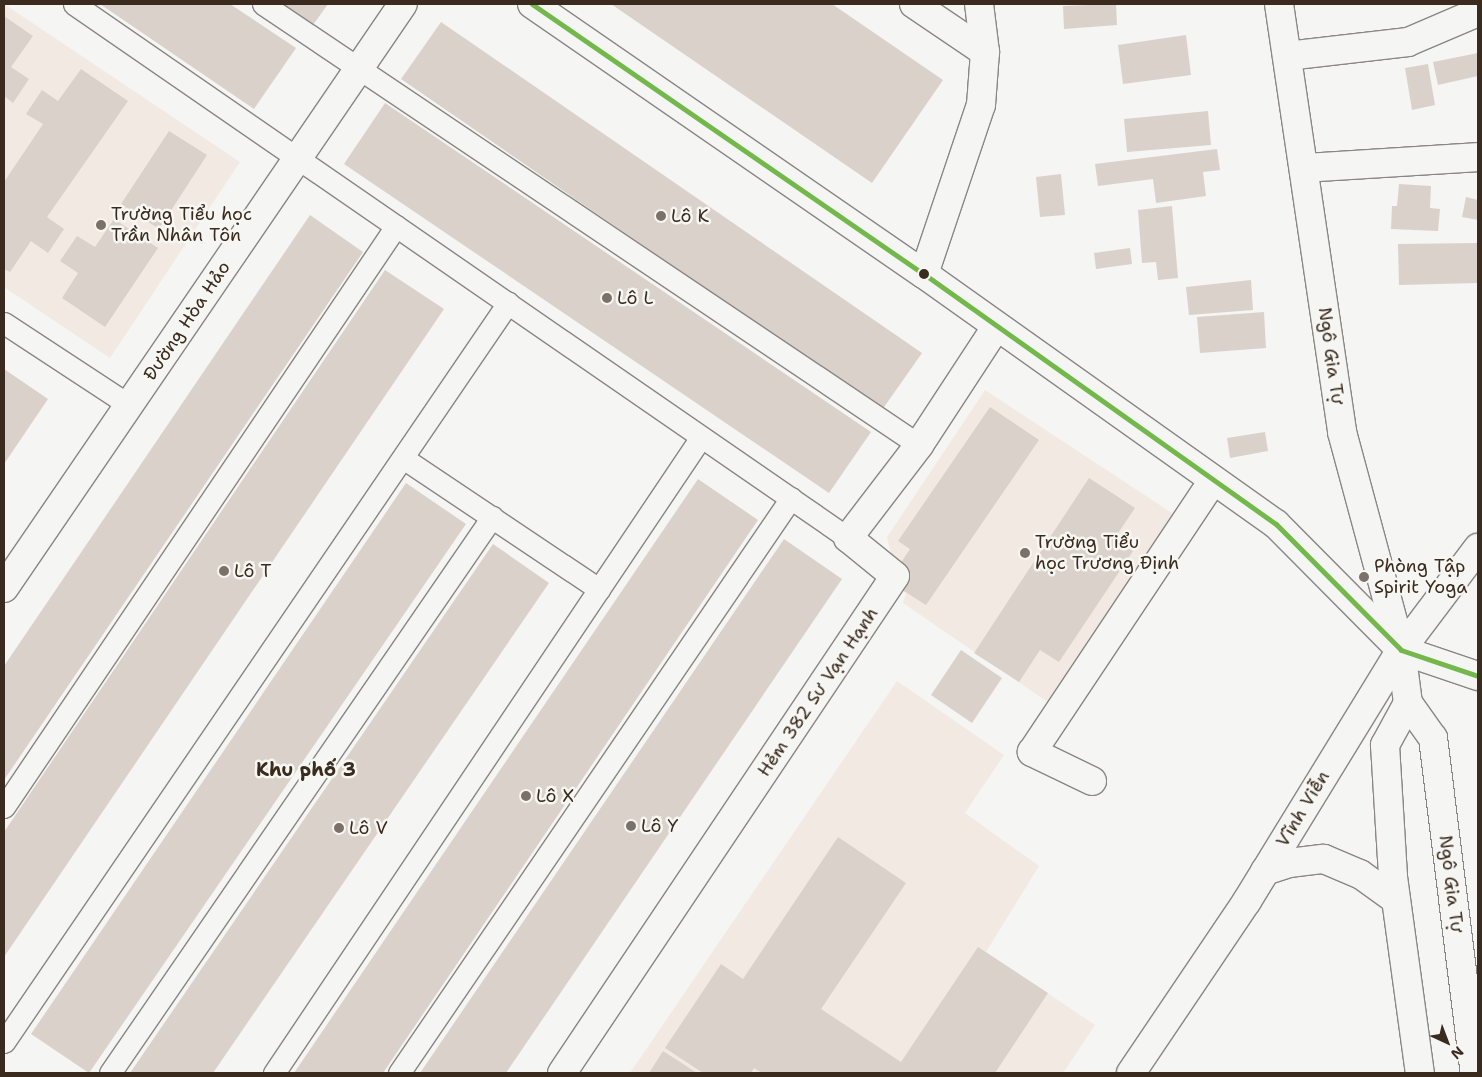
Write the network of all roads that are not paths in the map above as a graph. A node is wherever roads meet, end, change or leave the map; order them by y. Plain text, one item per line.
1 (74, 4) edge
2 (262, 4) edge
3 (403, 4) edge
4 (532, 4) edge
5 (914, 4) edge
6 (979, 4) edge
7 (1279, 4) edge
8 (1478, 12) edge
9 (985, 52) junction
10 (1287, 56) junction
11 (359, 68) junction
12 (1478, 157) edge
13 (298, 158) junction
14 (1304, 168) junction
15 (396, 226) junction
16 (924, 274) junction
17 (508, 303) junction
18 (4, 324) edge
19 (997, 326) junction
20 (129, 405) junction
21 (702, 437) junction
22 (919, 445) junction
23 (403, 458) junction
24 (1213, 481) junction
25 (791, 498) junction
26 (492, 517) junction
27 (848, 538) junction
28 (1478, 548) edge
29 (4, 588) edge
30 (599, 589) junction
31 (1402, 650) junction
32 (1478, 676) edge
33 (1408, 703) junction
34 (1092, 781) dead end
35 (4, 807) edge
36 (1265, 871) junction
37 (1396, 900) junction
38 (1472, 999) edge
39 (4, 1042) edge
40 (110, 1073) edge
41 (274, 1073) edge
42 (398, 1073) edge
43 (562, 1073) edge
44 (1132, 1073) edge
45 (1420, 1073) edge
46 (1475, 1073) edge

1 - 13 lane
2 - 11 lane
3 - 11 street, Đường Hòa Hảo
4 - 16 street
5 - 9 street
6 - 9 street
7 - 10 street, Ngô Gia Tự
8 - 10 street
9 - 16 street
10 - 14 street, Ngô Gia Tự
11 - 13 street, Đường Hòa Hảo
11 - 22 lane
12 - 14 street
13 - 15 lane
13 - 20 street, Đường Hòa Hảo
14 - 31 street, Ngô Gia Tự
15 - 17 lane
15 - 35 lane
16 - 19 street
17 - 21 lane
17 - 23 lane
18 - 20 lane
19 - 22 street
19 - 24 street
20 - 29 street, Đường Hòa Hảo
21 - 25 lane
21 - 30 lane
22 - 27 street
23 - 26 lane
23 - 39 lane
24 - 31 street
24 - 34 street
25 - 27 lane
25 - 42 lane
26 - 30 lane
26 - 40 lane
27 - 43 street, Hẻm 382 Sư Vạn Hạnh
28 - 31 street, Vĩnh Viễn
30 - 41 lane
31 - 32 street
31 - 33 street, Ngô Gia Tự
31 - 36 street, Vĩnh Viễn
33 - 37 street
33 - 38 street, Ngô Gia Tự
36 - 37 street
36 - 44 street, Vĩnh Viễn
37 - 45 street
38 - 46 street, Ngô Gia Tự

